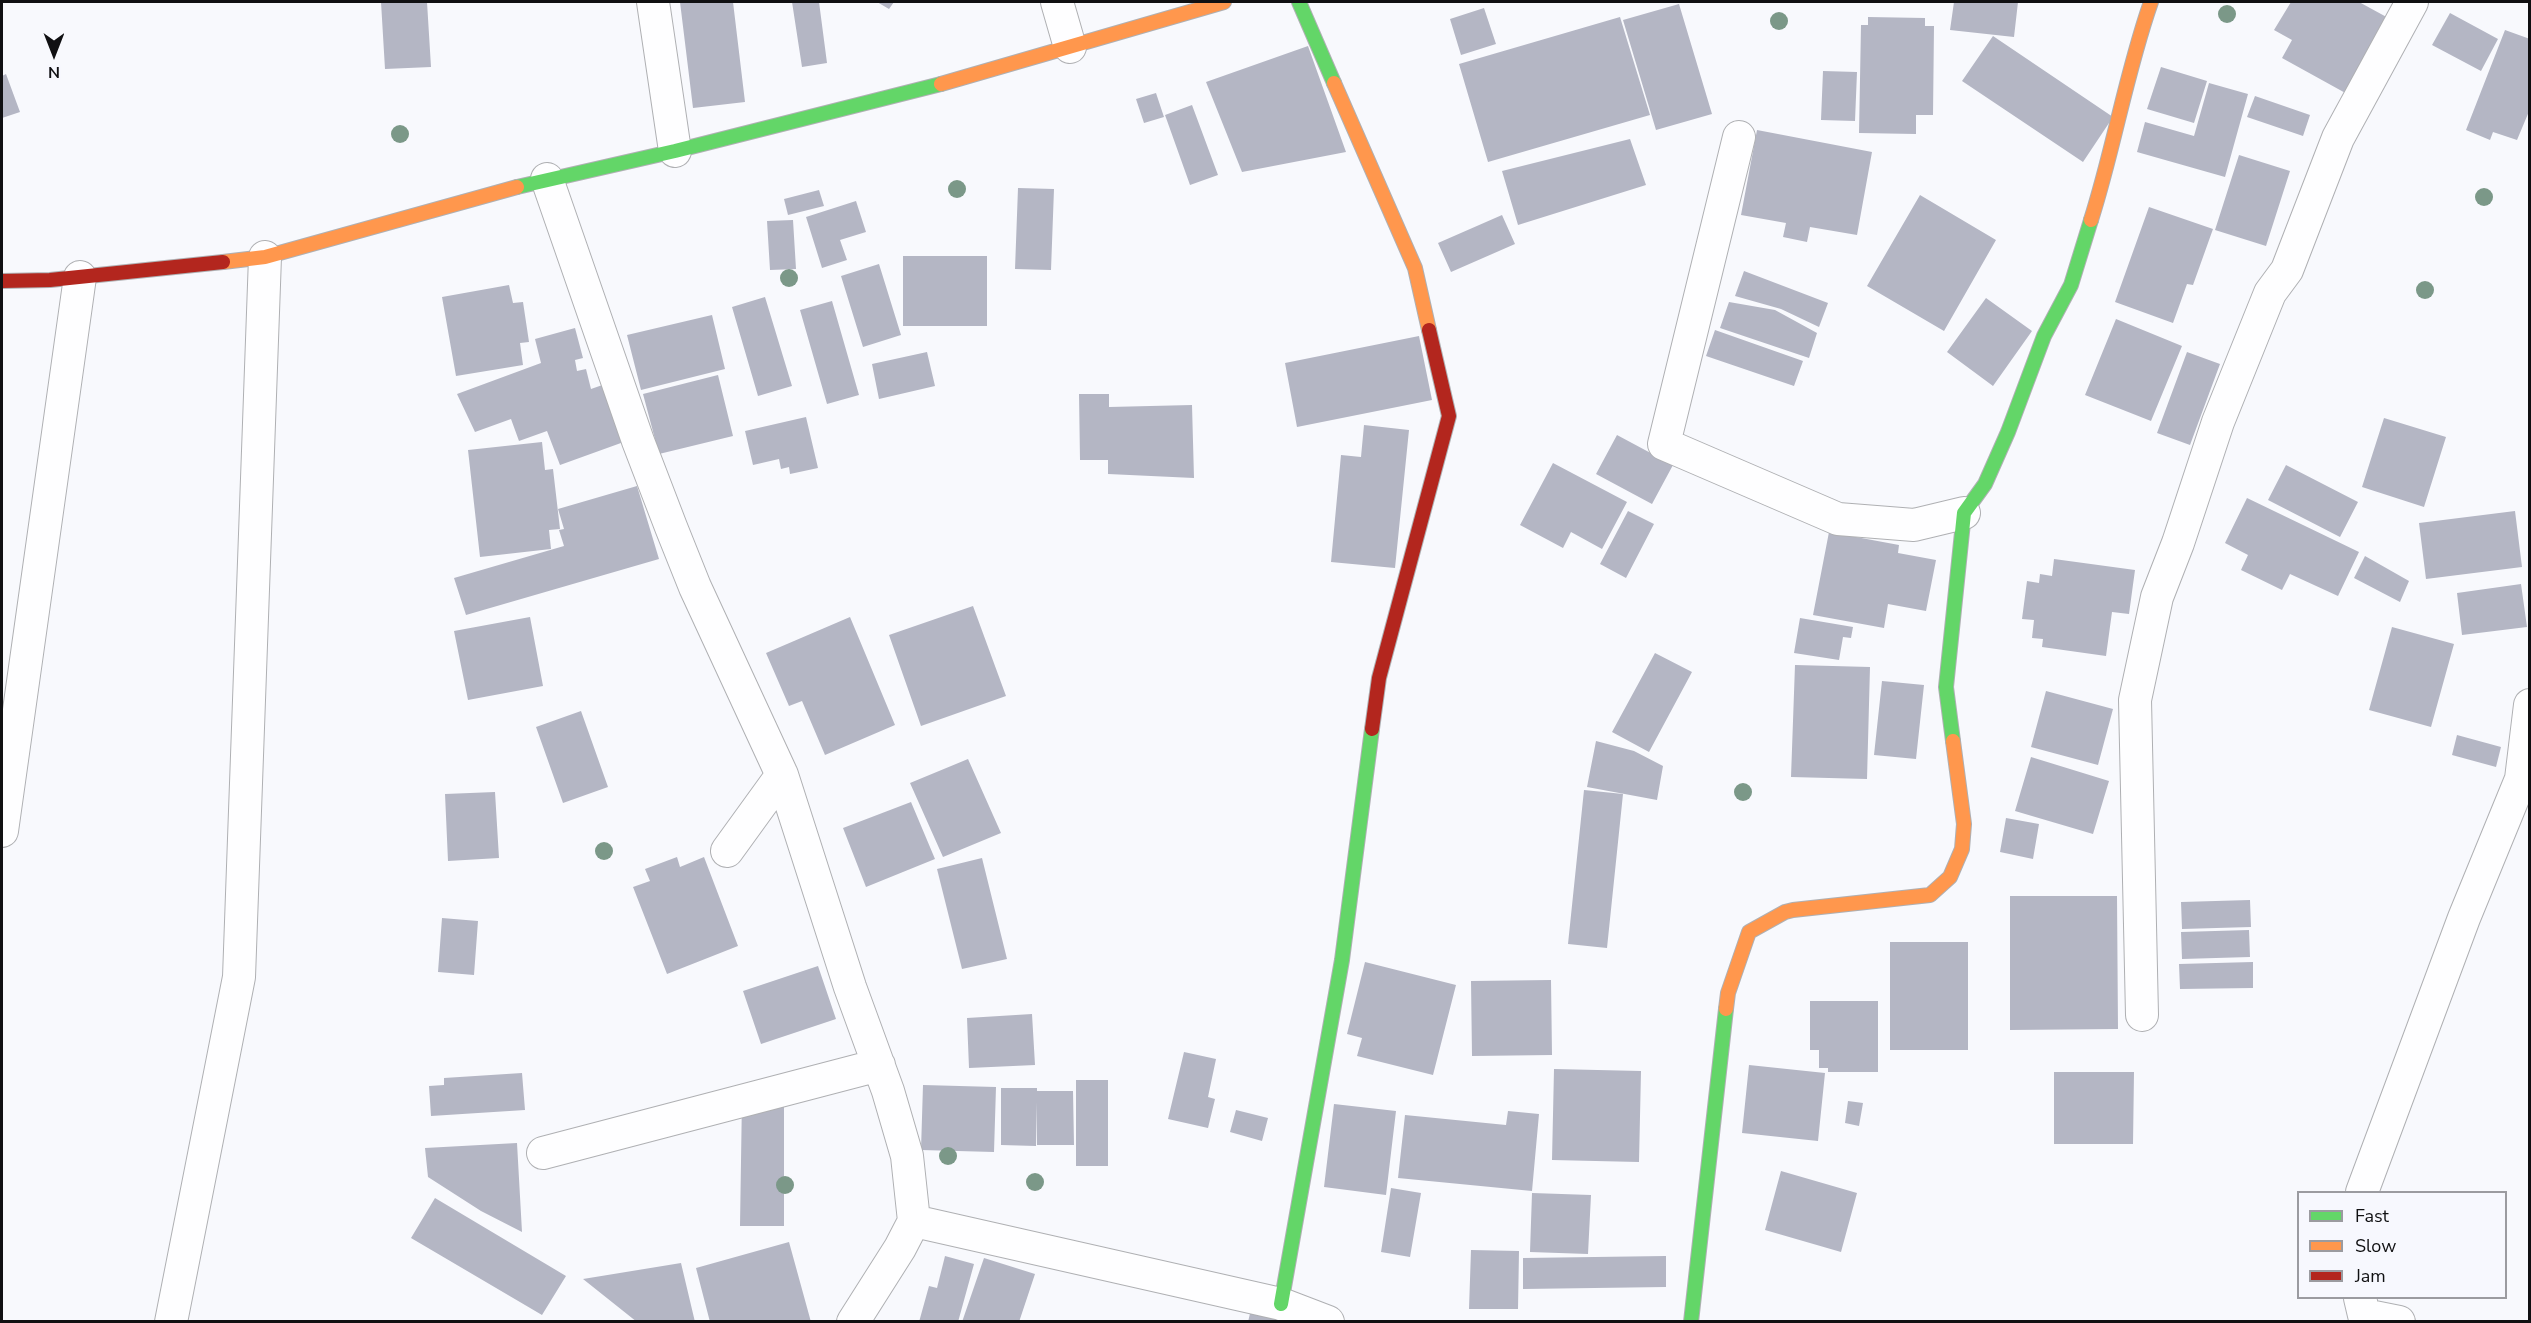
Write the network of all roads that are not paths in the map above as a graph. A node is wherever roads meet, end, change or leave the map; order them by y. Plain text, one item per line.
1 (653, 2) edge
2 (1057, 2) edge
3 (1224, 2) edge
4 (1299, 2) edge
5 (2151, 2) edge
6 (2412, 2) edge
7 (1070, 47) junction
8 (1739, 137) dead end
9 (675, 151) junction
10 (547, 179) junction
11 (265, 257) junction
12 (80, 277) junction
13 (2, 281) edge
14 (1964, 513) junction
15 (2529, 705) edge
16 (782, 775) junction
17 (2, 831) edge
18 (727, 851) dead end
19 (2142, 1015) dead end
20 (879, 1065) junction
21 (543, 1153) dead end
22 (2362, 1191) edge
23 (914, 1221) junction
24 (1281, 1304) junction
25 (2362, 1311) edge
26 (171, 1322) edge
27 (853, 1322) edge
28 (1328, 1322) edge
29 (1691, 1322) edge
30 (2399, 1322) edge

1 - 9 street
2 - 7 street
3 - 7 street
4 - 24 street
5 - 14 street
6 - 19 street
7 - 9 street
8 - 14 street
9 - 10 street
10 - 11 street
10 - 16 street
11 - 12 street
11 - 26 street
12 - 13 street
12 - 17 street
14 - 29 street
15 - 22 street
16 - 18 street
16 - 20 street
20 - 21 street
20 - 23 street
23 - 24 street
23 - 27 street
24 - 28 street
25 - 30 street

